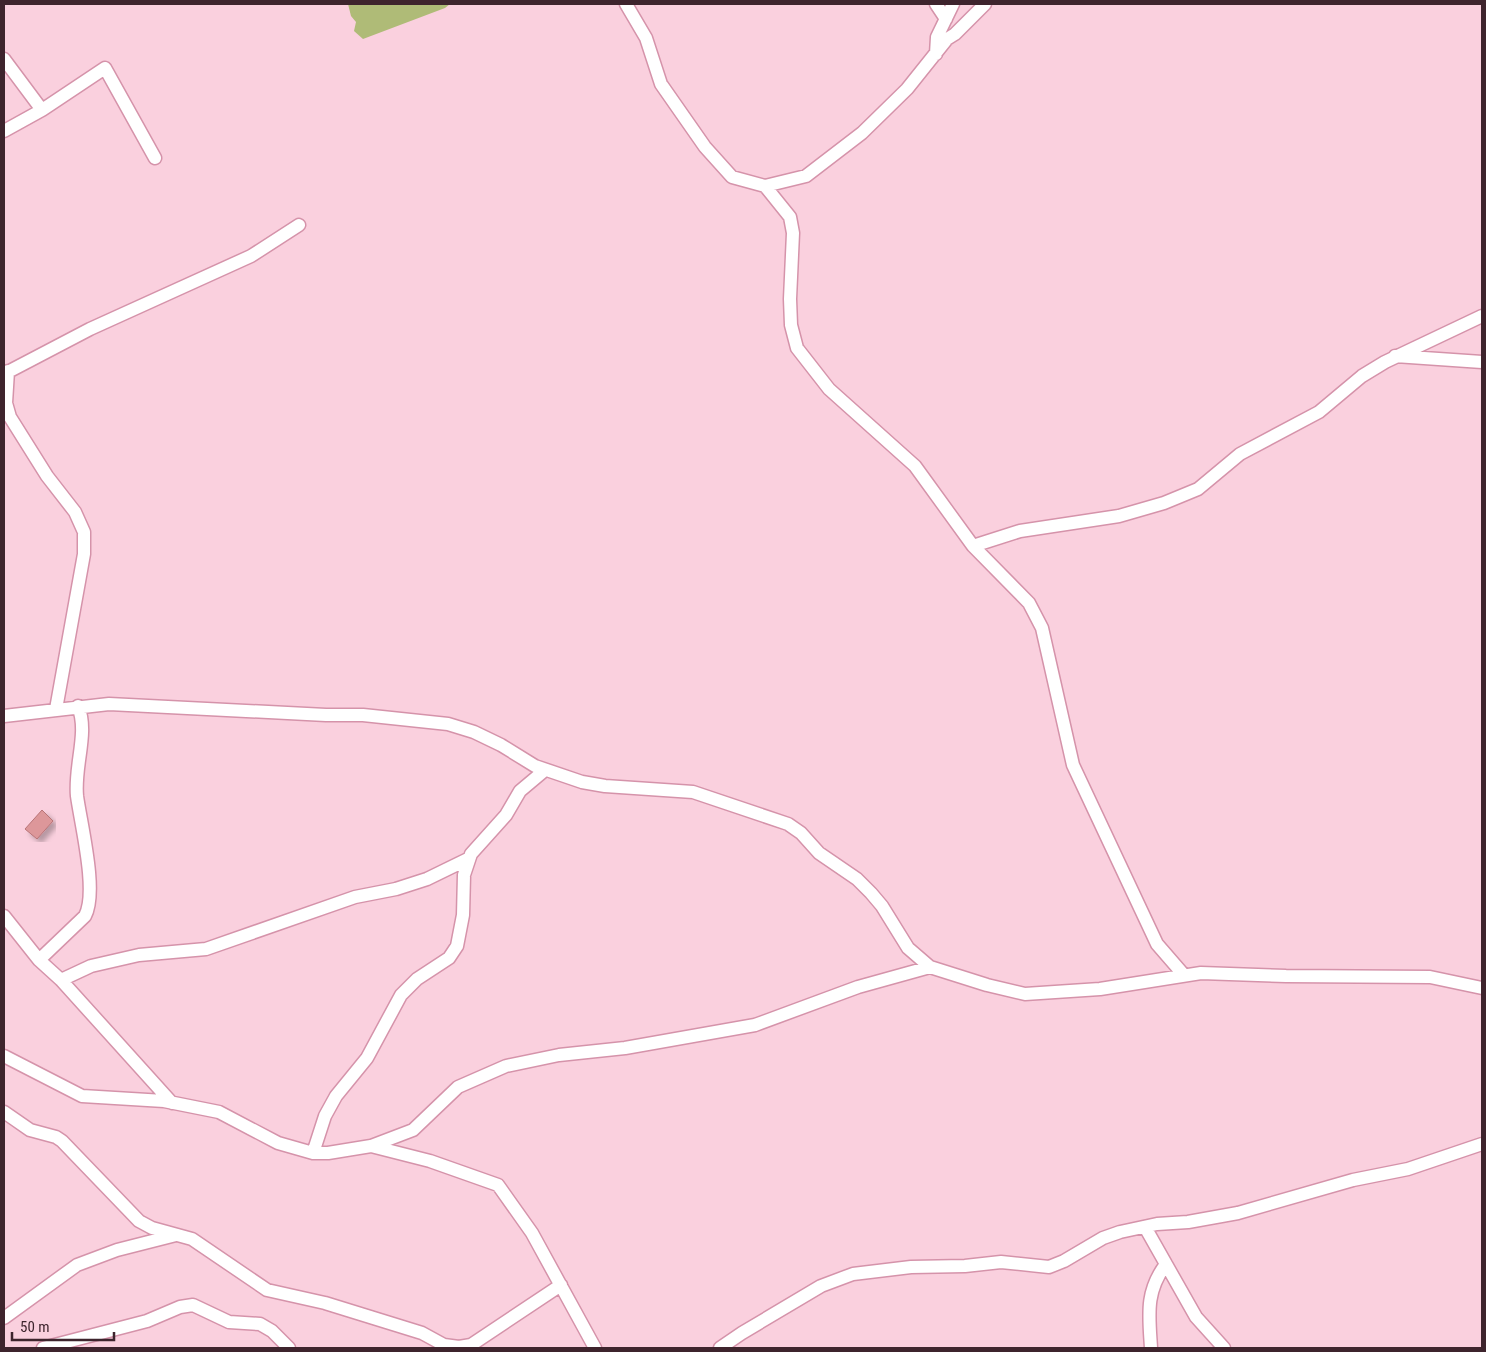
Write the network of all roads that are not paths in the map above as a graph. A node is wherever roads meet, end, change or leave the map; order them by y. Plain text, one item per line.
1 (626, 4) edge
2 (936, 4) edge
3 (953, 4) edge
4 (985, 4) edge
5 (946, 19) junction
6 (936, 54) junction
7 (4, 59) edge
8 (42, 110) junction
9 (4, 130) edge
10 (155, 158) dead end
11 (765, 186) junction
12 (299, 225) dead end
13 (1482, 316) edge
14 (1395, 356) junction
15 (1482, 362) edge
16 (6, 373) edge
17 (973, 546) junction
18 (78, 706) junction
19 (56, 710) junction
20 (4, 716) edge
21 (545, 770) junction
22 (468, 859) junction
23 (4, 916) edge
24 (39, 960) junction
25 (930, 967) junction
26 (1183, 974) junction
27 (61, 980) junction
28 (1482, 988) edge
29 (4, 1056) edge
30 (172, 1103) junction
31 (6, 1117) edge
32 (1482, 1144) edge
33 (371, 1146) junction
34 (314, 1153) junction
35 (1145, 1227) junction
36 (178, 1234) junction
37 (1166, 1264) junction
38 (560, 1285) junction
39 (4, 1318) edge
40 (43, 1348) edge
41 (289, 1348) edge
42 (595, 1348) edge
43 (720, 1348) edge
44 (1151, 1348) edge
45 (1224, 1348) edge

1 - 11 street
2 - 5 street
3 - 5 street
4 - 6 street
5 - 6 street
6 - 11 street
7 - 8 street
8 - 9 street
8 - 10 street
11 - 17 street
12 - 16 street
13 - 14 street
14 - 15 street
14 - 17 street
16 - 19 street
17 - 26 street
18 - 19 street
18 - 21 street
18 - 24 street
19 - 20 street
21 - 22 street
21 - 25 street
22 - 27 street
22 - 34 street
23 - 24 street
24 - 27 street
25 - 26 street
25 - 33 street
26 - 28 street
27 - 30 street
29 - 30 street
30 - 34 street
31 - 36 street
32 - 35 street
33 - 34 street
33 - 38 street
35 - 37 street
35 - 43 street
36 - 38 street
36 - 39 street
37 - 44 street
37 - 45 street
38 - 42 street
40 - 41 street

